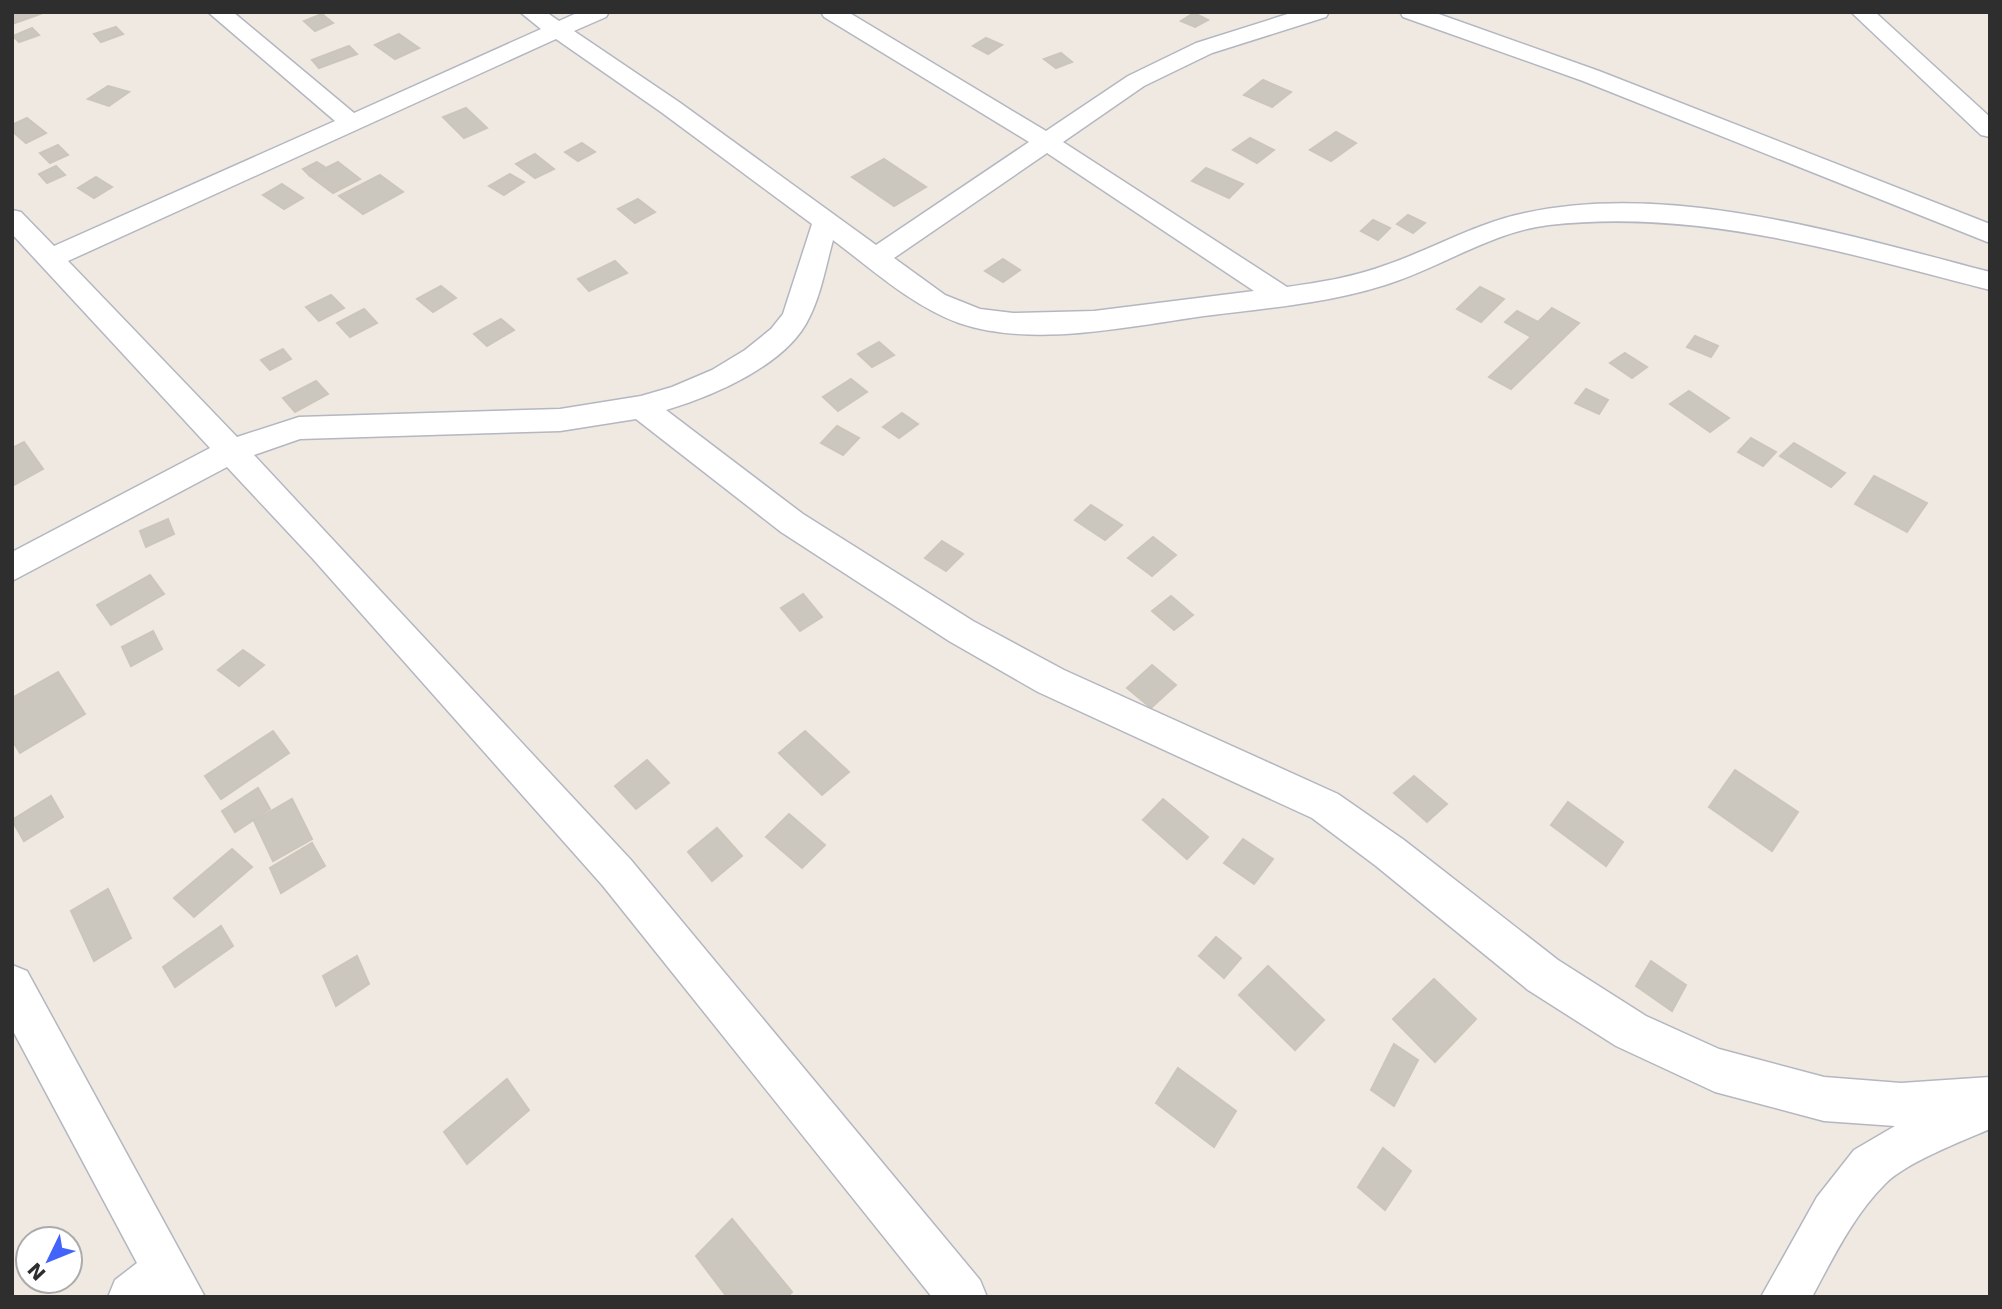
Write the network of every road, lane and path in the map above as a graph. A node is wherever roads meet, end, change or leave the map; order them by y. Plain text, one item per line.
1 (219, 12) edge
2 (531, 12) edge
3 (598, 12) edge
4 (832, 12) edge
5 (1318, 12) edge
6 (1411, 12) edge
7 (1861, 12) edge
8 (557, 30) junction
9 (352, 122) junction
10 (1990, 130) edge
11 (1045, 141) junction
12 (12, 218) edge
13 (825, 221) junction
14 (1990, 234) edge
15 (876, 258) junction
16 (50, 259) junction
17 (1990, 281) edge
18 (1283, 297) junction
19 (641, 407) junction
20 (232, 450) junction
21 (12, 568) edge
22 (12, 986) edge
23 (1990, 1099) edge
24 (1990, 1107) edge
25 (160, 1288) edge
26 (963, 1297) edge
27 (1785, 1297) edge

1 - 9 street
2 - 8 street
3 - 8 street
4 - 11 street
5 - 11 street
6 - 14 street
7 - 10 street
8 - 9 street
8 - 13 street
9 - 16 street
11 - 15 street
11 - 18 street
12 - 16 street
13 - 15 street
13 - 19 street
15 - 18 street
16 - 20 street
17 - 18 street
19 - 20 street
19 - 23 street
20 - 21 street
20 - 26 street
22 - 25 street
24 - 27 street

